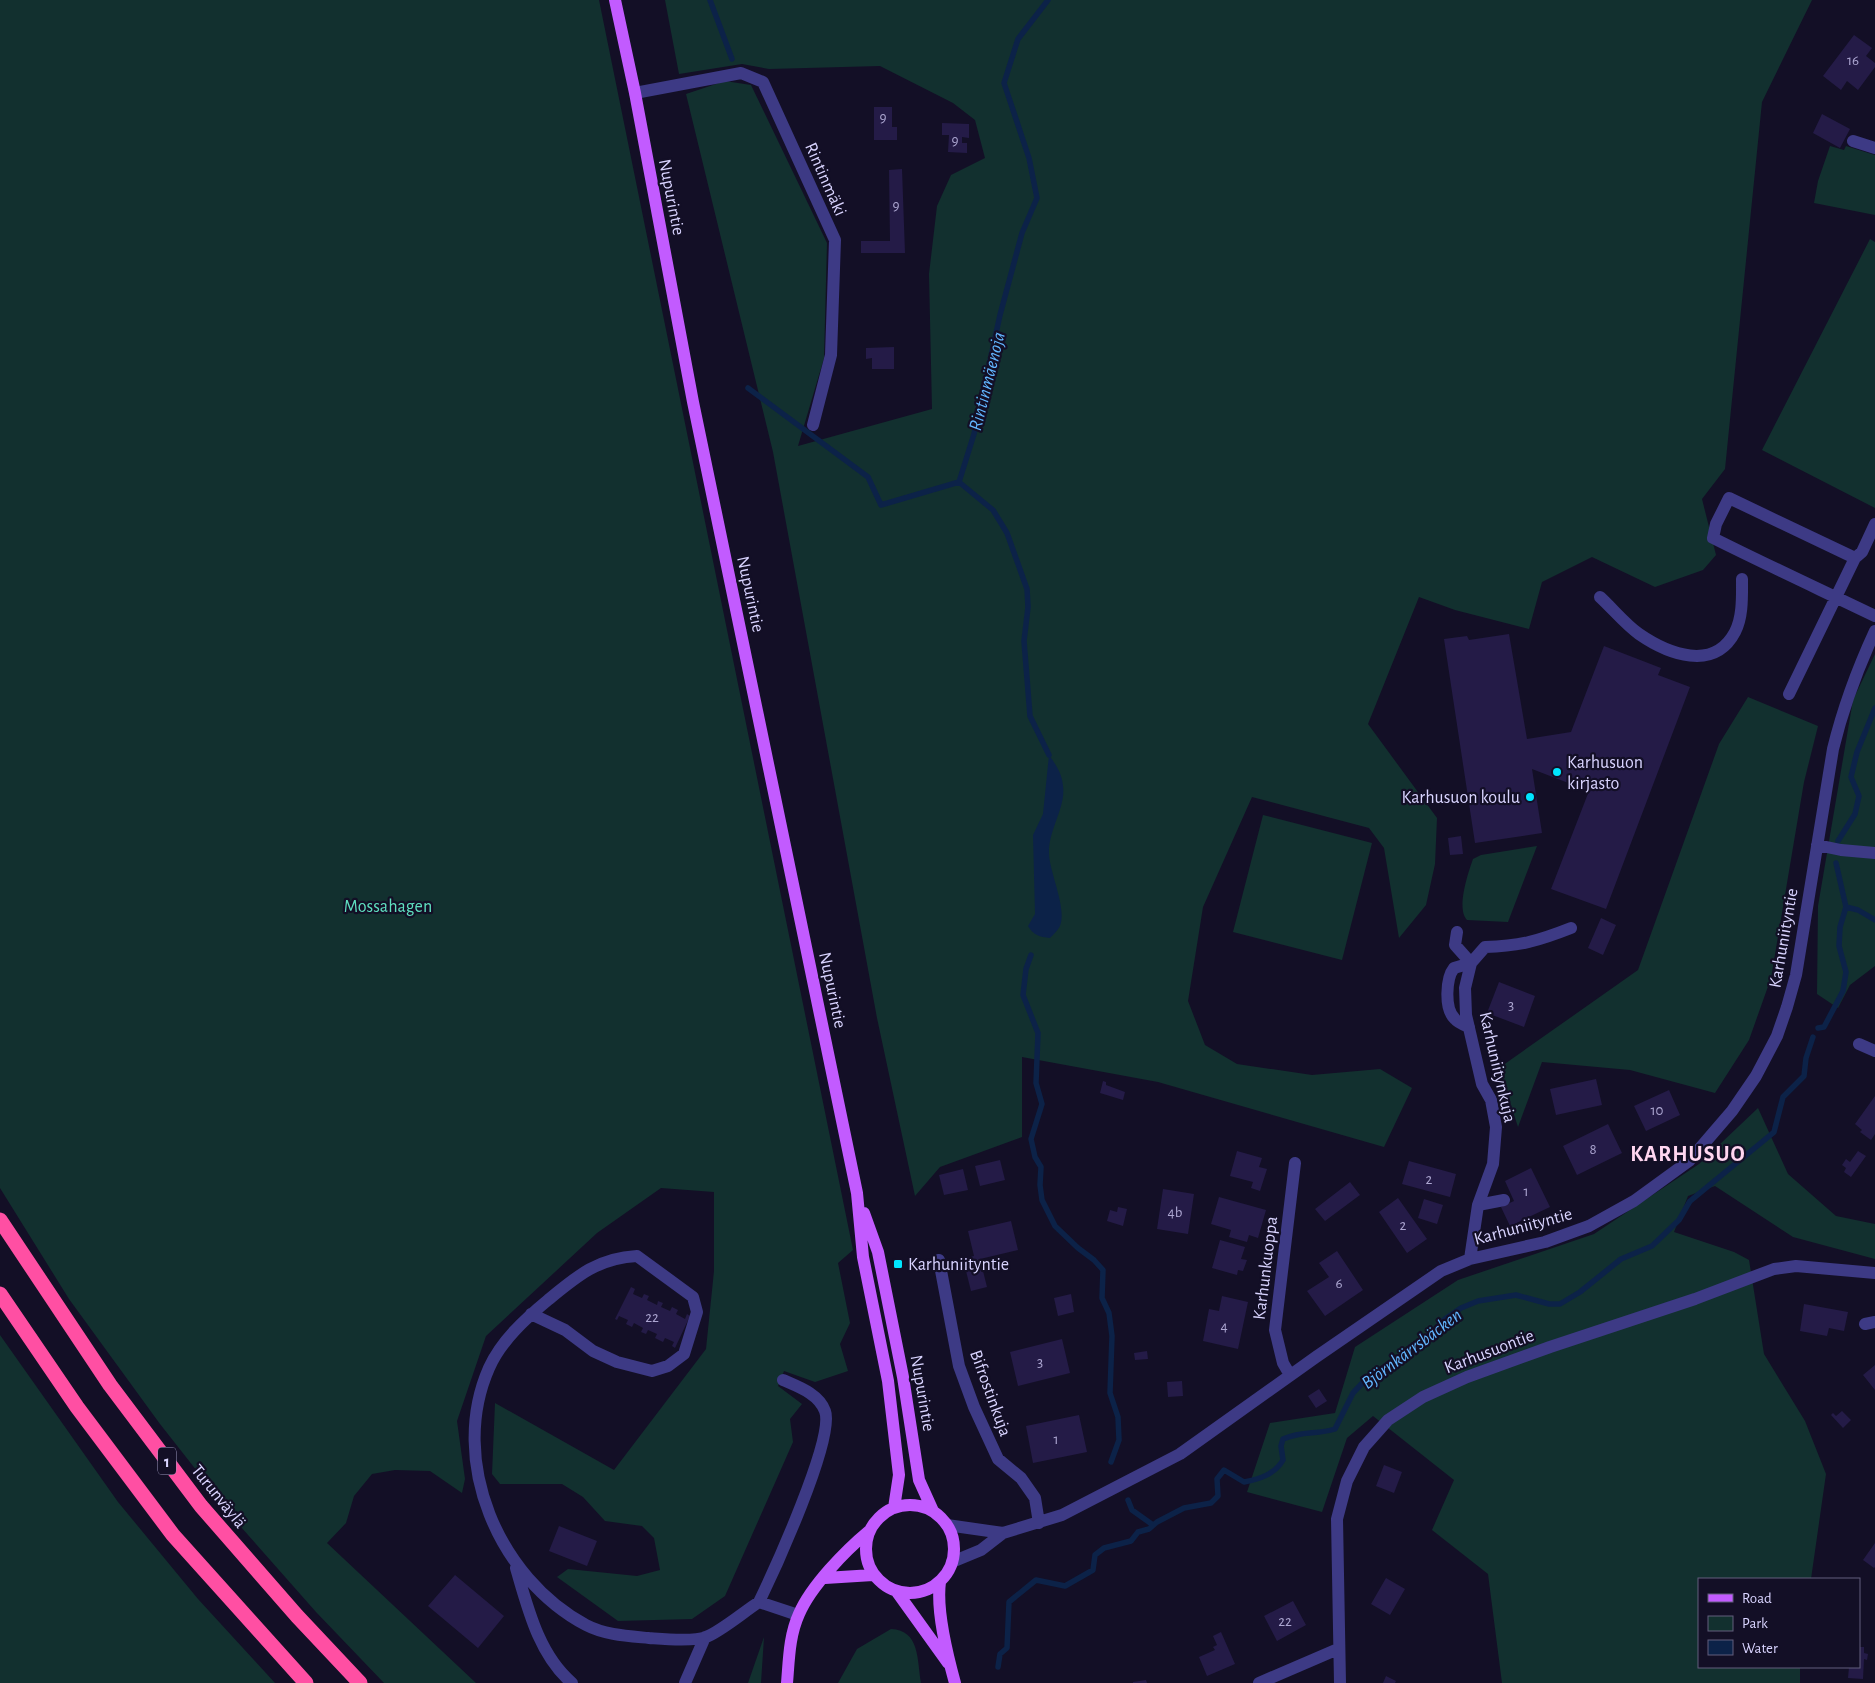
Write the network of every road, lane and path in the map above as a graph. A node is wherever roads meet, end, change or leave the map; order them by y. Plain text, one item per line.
1 (615, 0) edge
2 (635, 93) junction
3 (1853, 141) dead end
4 (1875, 148) edge
5 (813, 425) dead end
6 (1875, 524) edge
7 (1855, 558) junction
8 (1742, 579) dead end
9 (1600, 597) dead end
10 (1836, 598) junction
11 (1875, 616) edge
12 (1875, 631) edge
13 (1789, 694) dead end
14 (1817, 845) junction
15 (1875, 853) edge
16 (1571, 928) dead end
17 (1457, 932) dead end
18 (1471, 963) junction
19 (1469, 1027) junction
20 (1860, 1044) dead end
21 (1875, 1051) edge
22 (1295, 1163) dead end
23 (857, 1194) junction
24 (1504, 1200) dead end
25 (1478, 1205) junction
26 (0, 1220) edge
27 (1470, 1259) junction
28 (939, 1260) dead end
29 (1875, 1273) edge
30 (0, 1294) edge
31 (531, 1314) junction
32 (1290, 1375) junction
33 (783, 1380) dead end
34 (894, 1508) junction
35 (933, 1511) junction
36 (1039, 1523) junction
37 (947, 1525) junction
38 (869, 1531) junction
39 (1003, 1533) junction
40 (952, 1562) junction
41 (515, 1565) junction
42 (873, 1575) junction
43 (825, 1578) junction
44 (940, 1582) junction
45 (897, 1592) junction
46 (759, 1602) junction
47 (798, 1615) junction
48 (705, 1638) junction
49 (1338, 1649) junction
50 (950, 1665) junction
51 (306, 1683) edge
52 (360, 1683) edge
53 (572, 1683) edge
54 (685, 1683) edge
55 (787, 1683) edge
56 (955, 1683) edge
57 (1259, 1683) edge
58 (1340, 1683) edge

1 - 2 main road, Nupurintie
2 - 5 street, Rintinmäki
2 - 23 main road, Nupurintie
3 - 4 street
6 - 7 street
7 - 10 street
7 - 10 street
8 - 9 street
10 - 11 street
10 - 13 street
12 - 14 street, Karhuniityntie
14 - 15 street
14 - 27 street, Karhuniityntie
16 - 18 street, Karhuniitynkuja
17 - 18 street
18 - 19 street, Karhuniitynkuja
18 - 19 street
19 - 25 street, Karhuniitynkuja
20 - 21 street
22 - 32 street, Karhunkuoppa
23 - 34 main road, Nupurintie
23 - 35 main road, Nupurintie
24 - 25 street
25 - 27 street, Karhuniitynkuja
26 - 52 highway, Turunväylä / 1
27 - 32 street, Karhuniityntie
28 - 36 street, Bifrostinkuja
29 - 49 street, Karhusuontie
30 - 51 highway, 1
31 - 31 street
31 - 41 street
32 - 36 street, Karhuniityntie
33 - 46 street
34 - 35 main road
34 - 38 main road
35 - 37 main road
36 - 39 street, Karhuniityntie
37 - 39 street, Karhuniityntie
37 - 40 main road
38 - 42 main road
38 - 43 main road
39 - 40 street, Karhuniityntie
40 - 44 main road
41 - 48 street
41 - 53 street
42 - 43 main road
42 - 45 main road
43 - 47 main road
44 - 45 main road
44 - 50 main road
45 - 50 main road
46 - 47 street
46 - 48 street
47 - 55 main road
48 - 54 street
49 - 57 street
49 - 58 street, Karhusuontie
50 - 56 main road

